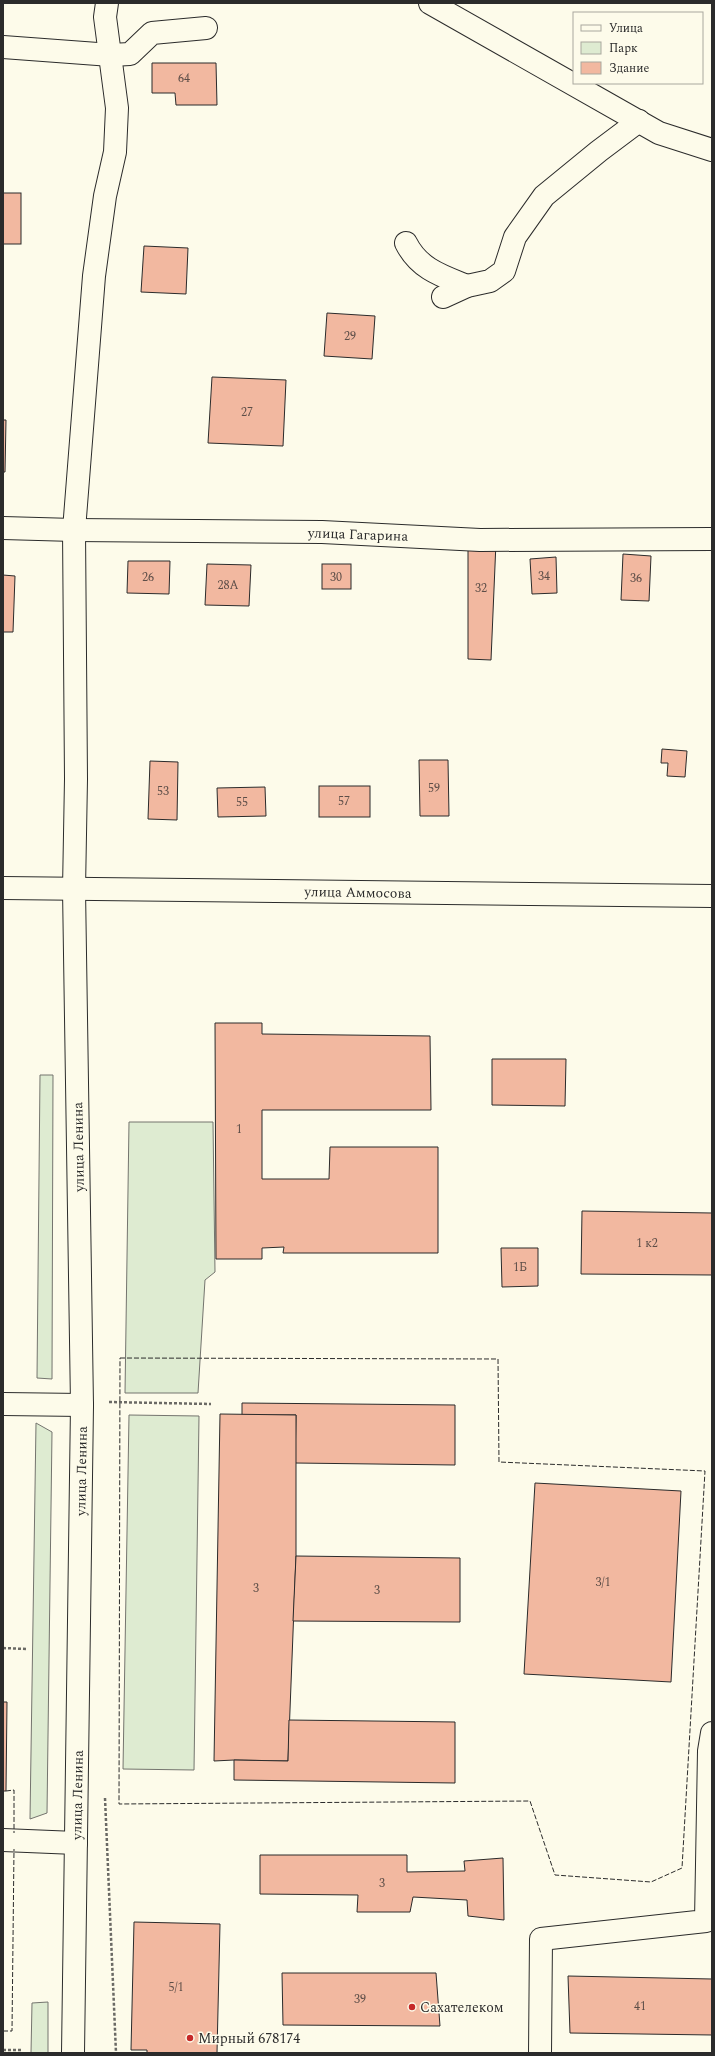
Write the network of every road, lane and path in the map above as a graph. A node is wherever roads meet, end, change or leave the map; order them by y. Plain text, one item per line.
1 (107, 3) edge
2 (430, 3) edge
3 (206, 28) dead end
4 (3, 46) edge
5 (111, 55) junction
6 (573, 83) edge
7 (574, 84) edge
8 (640, 121) junction
9 (712, 150) edge
10 (406, 243) dead end
11 (467, 286) junction
12 (443, 297) dead end
13 (3, 528) edge
14 (74, 530) junction
15 (712, 539) edge
16 (3, 888) edge
17 (74, 889) junction
18 (712, 896) edge
19 (107, 1402) dead end
20 (3, 1404) edge
21 (211, 1404) dead end
22 (82, 1405) junction
23 (3, 1648) edge
24 (26, 1649) dead end
25 (712, 1733) edge
26 (3, 1840) edge
27 (76, 1843) junction
28 (3, 2050) edge
29 (23, 2050) dead end
30 (73, 2053) edge
31 (540, 2053) edge

1 - 5 street, улица Ленина
2 - 6 street
3 - 5 street
4 - 5 street
5 - 14 street, улица Ленина
7 - 8 street
8 - 9 street
8 - 11 street
10 - 11 street
11 - 12 street
13 - 14 street, улица Гагарина
14 - 15 street, улица Гагарина
14 - 17 street, улица Ленина
16 - 17 street, улица Аммосова
17 - 18 street, улица Аммосова
17 - 22 street, улица Ленина
19 - 21 path
20 - 22 street
22 - 27 street, улица Ленина
23 - 24 path
25 - 31 street
26 - 27 street
27 - 30 street, улица Ленина
28 - 29 path

